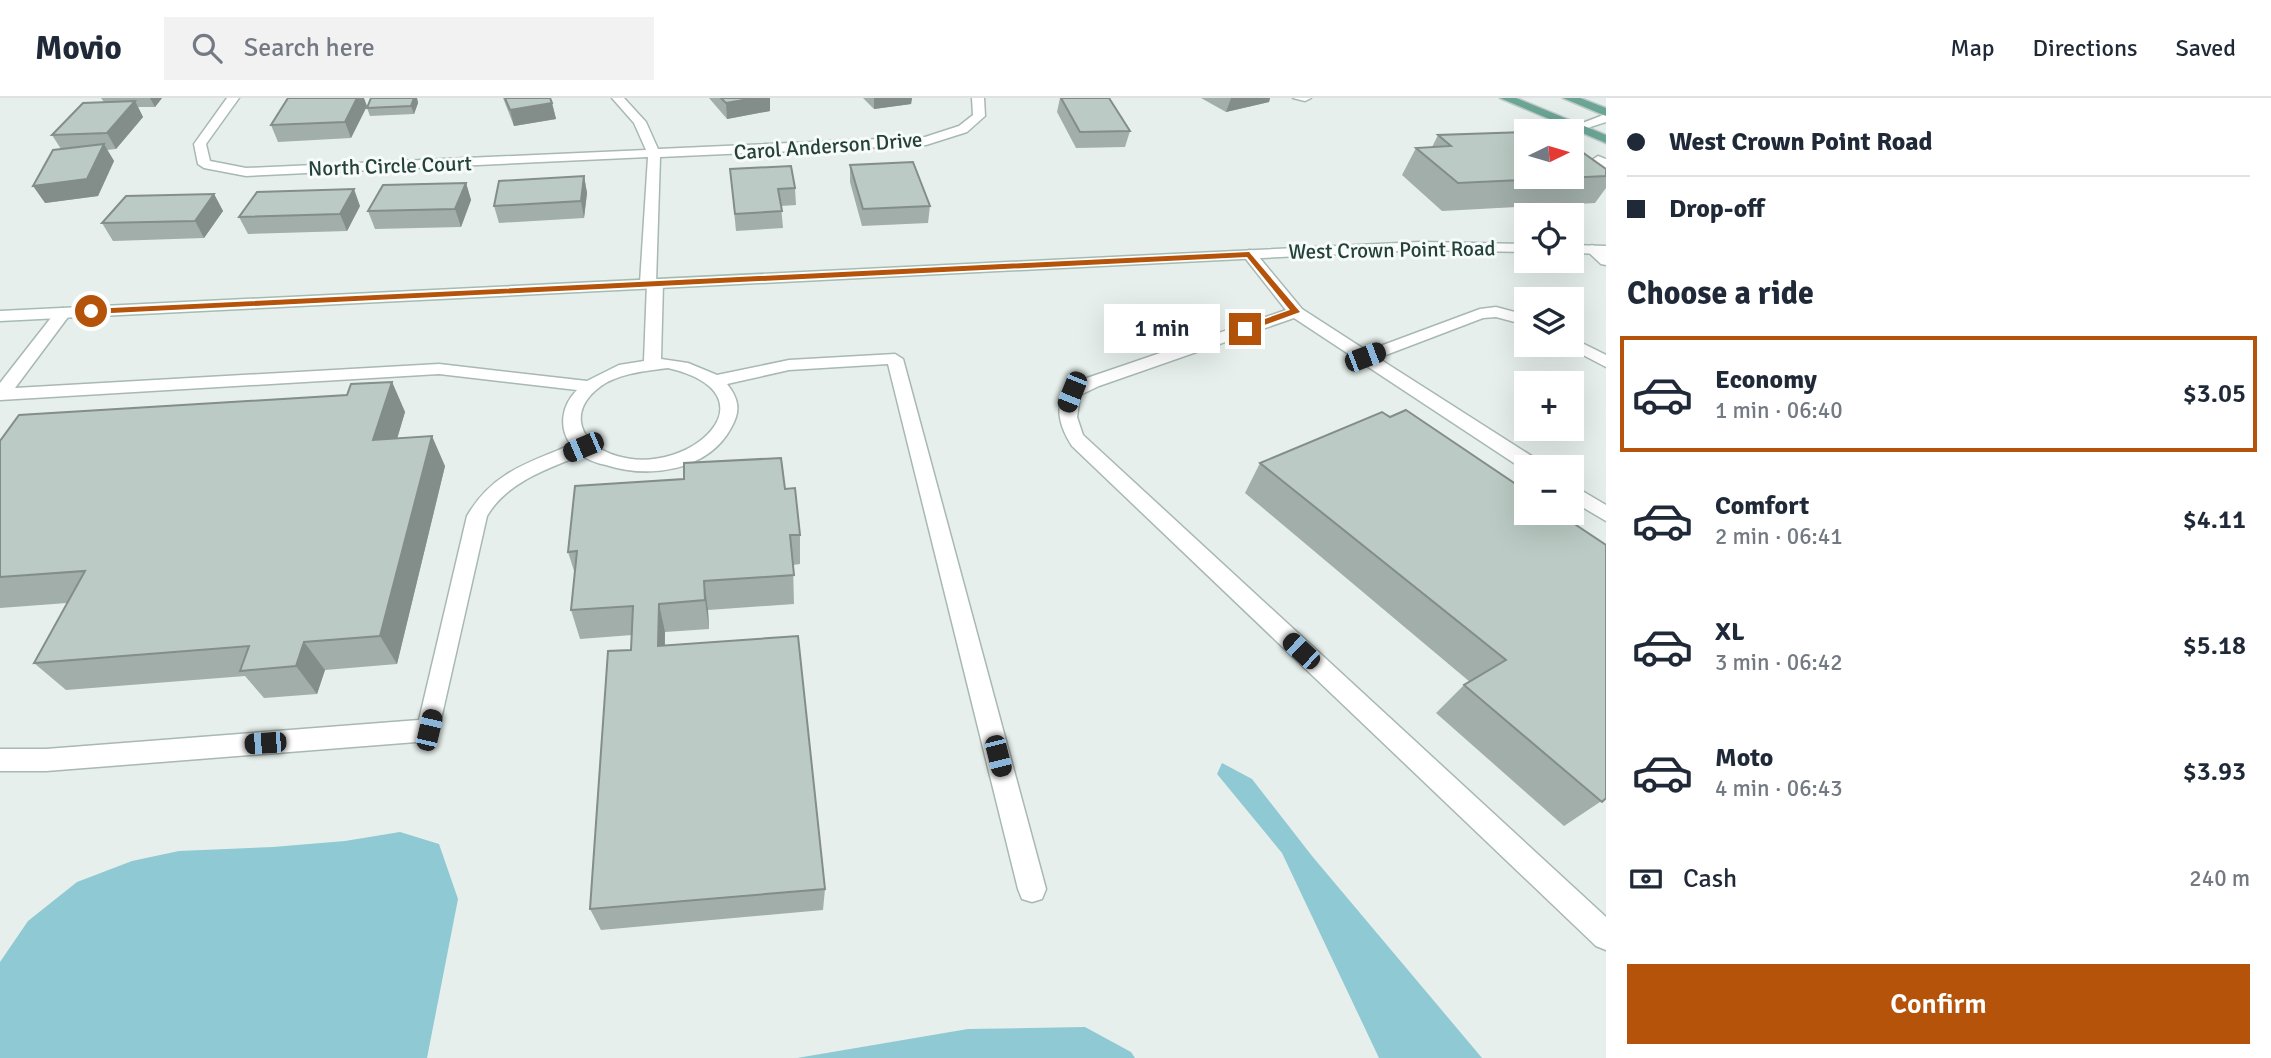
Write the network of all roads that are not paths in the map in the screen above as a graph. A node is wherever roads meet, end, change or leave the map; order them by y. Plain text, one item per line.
1 (233, 98) edge
2 (618, 98) edge
3 (978, 98) edge
4 (1299, 98) edge
5 (1305, 98) edge
6 (1506, 98) edge
7 (1569, 98) edge
8 (1606, 113) edge
9 (1606, 118) edge
10 (1558, 119) edge
11 (1584, 125) edge
12 (1584, 130) edge
13 (1606, 139) edge
14 (654, 155) junction
15 (1514, 248) edge
16 (1599, 250) edge
17 (1249, 254) junction
18 (1606, 261) edge
19 (651, 283) junction
20 (1296, 312) junction
21 (63, 313) junction
22 (0, 316) edge
23 (1514, 317) edge
24 (1584, 350) edge
25 (1365, 357) junction
26 (1606, 362) edge
27 (652, 364) junction
28 (715, 381) junction
29 (589, 386) junction
30 (0, 394) edge
31 (583, 447) junction
32 (1516, 455) edge
33 (1584, 500) edge
34 (1606, 514) edge
35 (0, 760) edge
36 (1032, 889) dead end
37 (1606, 936) edge

1 - 14 street, North Circle Court
2 - 14 street
3 - 14 street, Carol Anderson Drive
4 - 5 street
6 - 10 main road
7 - 8 main road
9 - 11 street
12 - 13 main road
14 - 19 street
15 - 17 street, West Crown Point Road
16 - 18 street
17 - 19 street, West Crown Point Road
17 - 20 street
19 - 21 street, West Crown Point Road
19 - 27 street
20 - 25 street
20 - 37 street
21 - 22 street, West Crown Point Road
21 - 30 street
23 - 25 street
24 - 26 street
25 - 32 street
27 - 28 street
27 - 29 street
28 - 31 street
28 - 36 street
29 - 30 street
29 - 31 street
31 - 35 street
33 - 34 street

